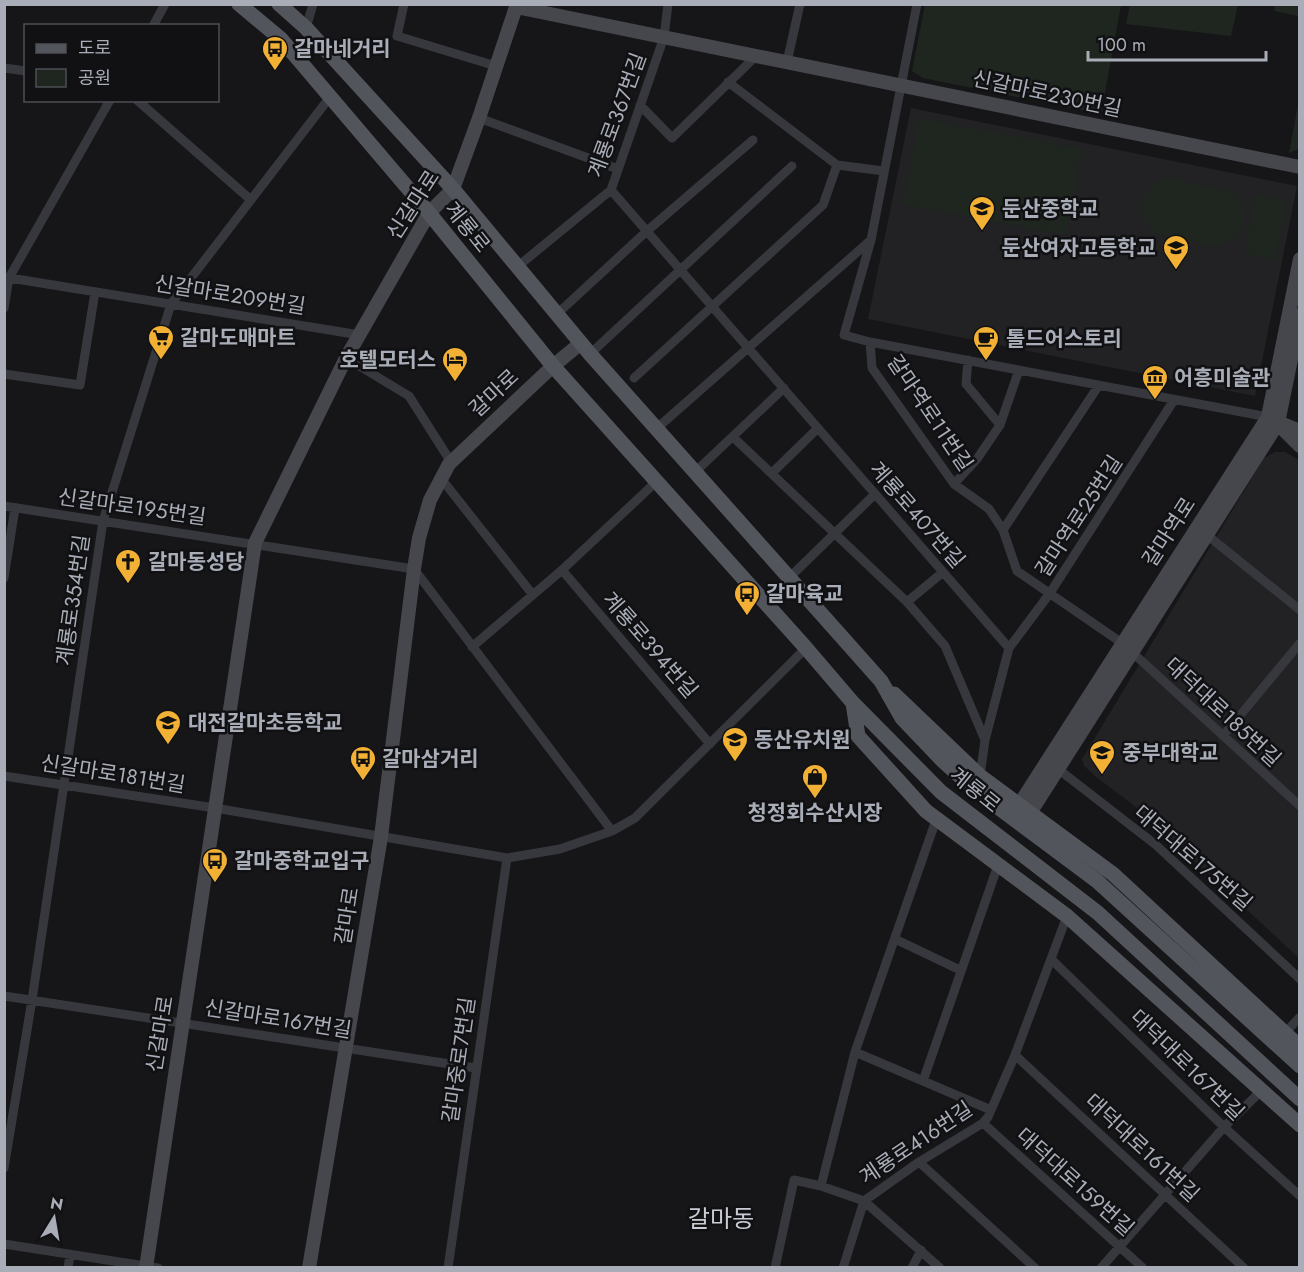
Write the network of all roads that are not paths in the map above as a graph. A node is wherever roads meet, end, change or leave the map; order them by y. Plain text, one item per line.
1 (165, 4) edge
2 (239, 4) edge
3 (279, 4) edge
4 (313, 4) edge
5 (404, 4) edge
6 (668, 4) edge
7 (800, 4) edge
8 (917, 4) edge
9 (517, 6) edge
10 (154, 24) edge
11 (306, 28) junction
12 (663, 37) junction
13 (756, 56) junction
14 (787, 62) junction
15 (496, 66) junction
16 (4, 68) edge
17 (24, 71) edge
18 (728, 82) junction
19 (901, 85) junction
20 (330, 97) junction
21 (109, 102) edge
22 (139, 102) edge
23 (640, 105) junction
24 (479, 118) junction
25 (753, 140) dead end
26 (837, 165) junction
27 (792, 166) dead end
28 (1299, 167) edge
29 (618, 169) junction
30 (884, 171) junction
31 (453, 189) junction
32 (611, 190) junction
33 (251, 200) junction
34 (429, 213) junction
35 (647, 231) junction
36 (871, 240) junction
37 (1299, 259) edge
38 (517, 267) junction
39 (681, 270) junction
40 (7, 277) edge
41 (95, 292) junction
42 (171, 304) junction
43 (712, 306) junction
44 (4, 308) edge
45 (557, 314) junction
46 (1299, 315) edge
47 (360, 334) junction
48 (870, 342) junction
49 (747, 346) junction
50 (586, 349) junction
51 (346, 358) junction
52 (968, 360) junction
53 (554, 366) junction
54 (1020, 370) junction
55 (4, 374) edge
56 (634, 378) dead end
57 (1100, 386) junction
58 (784, 388) junction
59 (1174, 400) junction
60 (1273, 420) junction
61 (1000, 425) junction
62 (818, 428) junction
63 (656, 429) junction
64 (1299, 431) edge
65 (733, 437) junction
66 (1299, 446) edge
67 (451, 462) junction
68 (695, 472) junction
69 (772, 473) junction
70 (440, 477) junction
71 (656, 482) junction
72 (954, 484) junction
73 (875, 494) junction
74 (10, 507) edge
75 (103, 521) junction
76 (1003, 530) junction
77 (834, 533) junction
78 (1206, 535) junction
79 (255, 543) junction
80 (414, 569) junction
81 (562, 570) junction
82 (944, 572) junction
83 (4, 578) edge
84 (789, 578) junction
85 (1050, 593) junction
86 (533, 595) junction
87 (907, 602) junction
88 (1299, 610) edge
89 (1299, 643) edge
90 (472, 647) junction
91 (806, 648) junction
92 (1009, 648) junction
93 (1127, 648) junction
94 (881, 681) junction
95 (853, 703) junction
96 (1223, 736) junction
97 (986, 740) junction
98 (710, 744) junction
99 (1058, 769) junction
100 (4, 776) edge
101 (980, 776) junction
102 (64, 785) junction
103 (1299, 806) edge
104 (215, 808) junction
105 (1024, 809) junction
106 (936, 820) junction
107 (612, 831) junction
108 (381, 837) junction
109 (507, 858) junction
110 (998, 865) junction
111 (1067, 916) junction
112 (895, 939) junction
113 (1051, 959) junction
114 (960, 970) junction
115 (1299, 979) edge
116 (4, 996) edge
117 (33, 1000) junction
118 (1299, 1017) edge
119 (183, 1023) junction
120 (1285, 1033) junction
121 (1299, 1047) edge
122 (346, 1048) junction
123 (855, 1052) junction
124 (1015, 1055) junction
125 (1299, 1066) edge
126 (476, 1068) junction
127 (923, 1080) junction
128 (1260, 1092) junction
129 (1299, 1099) edge
130 (991, 1110) junction
131 (983, 1123) junction
132 (1299, 1125) edge
133 (1224, 1127) junction
134 (919, 1162) junction
135 (4, 1168) edge
136 (821, 1186) junction
137 (1167, 1194) junction
138 (1299, 1196) edge
139 (864, 1201) junction
140 (4, 1244) edge
141 (1120, 1246) junction
142 (921, 1250) junction
143 (70, 1255) junction
144 (150, 1267) edge
145 (68, 1268) edge
146 (309, 1268) edge
147 (448, 1268) edge
148 (775, 1268) edge
149 (843, 1268) edge
150 (912, 1268) edge
151 (940, 1268) edge
152 (1035, 1268) edge
153 (1101, 1268) edge
154 (1143, 1268) edge
155 (1244, 1268) edge

1 - 10 street
2 - 20 main road, 계룡로
3 - 11 main road, 계룡로
4 - 11 street
5 - 15 street
6 - 12 street, 계룡로367번길
7 - 14 street
8 - 19 street
9 - 12 street, 신갈마로230번길
9 - 15 street, 신갈마로
11 - 31 main road, 계룡로
12 - 13 street, 신갈마로230번길
12 - 23 street, 계룡로367번길
13 - 14 street, 신갈마로230번길
13 - 18 street
14 - 19 street, 신갈마로230번길
15 - 24 street, 신갈마로
16 - 17 street
18 - 23 street
18 - 26 street
19 - 28 street, 신갈마로230번길
19 - 30 street
20 - 33 street, 계룡로354번길
20 - 34 main road, 계룡로
21 - 40 street
22 - 33 street
23 - 29 street, 계룡로367번길
24 - 29 street
24 - 31 street, 신갈마로
25 - 35 street
26 - 30 street
26 - 43 street
27 - 39 street
29 - 32 street, 계룡로367번길
30 - 36 street
31 - 34 street, 신갈마로
31 - 38 main road, 계룡로
32 - 35 street, 계룡로407번길
32 - 38 street, 계룡로367번길
33 - 42 street, 계룡로354번길
34 - 47 street, 신갈마로
34 - 53 main road, 계룡로
35 - 39 street, 계룡로407번길
35 - 45 street
36 - 48 street
36 - 49 street
37 - 60 street, 갈마역로
38 - 45 main road, 계룡로
39 - 43 street, 계룡로407번길
39 - 50 street
40 - 41 street, 신갈마로209번길
40 - 44 street
41 - 42 street, 신갈마로209번길
41 - 55 street
42 - 47 street, 신갈마로209번길
42 - 75 street, 계룡로354번길
43 - 49 street, 계룡로407번길
43 - 56 street
45 - 50 main road, 계룡로
46 - 60 street, 갈마역로
47 - 51 street, 신갈마로
48 - 52 street
48 - 72 street, 갈마역로11번길
49 - 58 street, 계룡로407번길
49 - 63 street
50 - 53 street, 갈마로
50 - 63 main road, 계룡로
51 - 67 street
51 - 79 street, 신갈마로
52 - 54 street
52 - 61 street
53 - 67 street, 갈마로
53 - 71 main road, 계룡로
54 - 57 street
54 - 61 street
57 - 59 street
57 - 76 street
58 - 62 street, 계룡로407번길
58 - 65 street
59 - 60 street
59 - 85 street, 갈마역로25번길
60 - 64 street
60 - 66 street
60 - 78 street, 갈마역로
60 - 93 street, 갈마역로
61 - 72 street
62 - 69 street
62 - 73 street, 계룡로407번길
63 - 68 main road, 계룡로
65 - 68 street
65 - 69 street
67 - 70 street, 갈마로
68 - 84 main road, 계룡로
69 - 77 street
70 - 80 street, 갈마로
70 - 86 street
71 - 81 street
71 - 91 main road, 계룡로
72 - 76 street, 갈마역로11번길
73 - 77 street
73 - 82 street, 계룡로407번길
74 - 75 street, 신갈마로195번길
74 - 83 street
75 - 79 street, 신갈마로195번길
75 - 102 street, 계룡로354번길
76 - 85 street, 갈마역로11번길
77 - 84 street
77 - 87 street
78 - 88 street
78 - 93 street, 갈마역로
79 - 80 street
79 - 104 street, 신갈마로
80 - 90 street
80 - 108 street, 갈마로
81 - 86 street
81 - 98 street, 계룡로394번길
82 - 87 street
82 - 92 street, 계룡로407번길
84 - 94 main road, 계룡로
85 - 92 street, 갈마역로25번길
85 - 93 street, 갈마역로11번길
86 - 90 street
87 - 97 street
89 - 96 street
90 - 107 street
91 - 95 main road, 계룡로
91 - 98 street
92 - 97 street
93 - 96 street, 대덕대로185번길
93 - 99 street, 갈마역로
93 - 105 street, 갈마역로
94 - 101 main road
94 - 125 main road, 계룡로
95 - 106 main road
95 - 129 main road, 계룡로
96 - 103 street, 대덕대로185번길
97 - 101 street
98 - 107 street
99 - 105 street, 갈마역로
99 - 115 street, 대덕대로175번길
100 - 102 street, 신갈마로181번길
101 - 105 main road
102 - 104 street, 신갈마로181번길
102 - 117 street, 계룡로354번길
104 - 108 street
104 - 119 street, 신갈마로
105 - 120 main road
106 - 110 main road
106 - 112 street
107 - 109 street
108 - 109 street
108 - 122 street, 갈마로
109 - 126 street, 갈마중로7번길
110 - 111 main road
110 - 114 street
111 - 113 street, 계룡로416번길
111 - 128 main road
112 - 114 street
112 - 123 street
113 - 124 street, 계룡로416번길
113 - 133 street, 대덕대로167번길
114 - 127 street
116 - 117 street, 신갈마로167번길
117 - 119 street, 신갈마로167번길
117 - 135 street, 계룡로354번길
118 - 120 street
119 - 122 street, 신갈마로167번길
119 - 144 street, 신갈마로
120 - 121 main road
122 - 126 street, 신갈마로167번길
122 - 146 street, 갈마로
123 - 127 street
123 - 136 street
124 - 130 street, 계룡로416번길
124 - 137 street, 대덕대로161번길
126 - 147 street, 갈마중로7번길
127 - 130 street
128 - 132 main road
128 - 133 street
130 - 131 street, 계룡로416번길
131 - 134 street, 계룡로416번길
131 - 141 street, 대덕대로159번길
133 - 137 street
133 - 138 street, 대덕대로167번길
134 - 139 street, 계룡로416번길
134 - 152 street
136 - 139 street
136 - 148 street
137 - 141 street
137 - 155 street, 대덕대로161번길
139 - 142 street
139 - 149 street, 계룡로416번길
140 - 143 street
141 - 153 street
141 - 154 street, 대덕대로159번길
142 - 150 street
142 - 151 street
143 - 144 street
143 - 145 street

